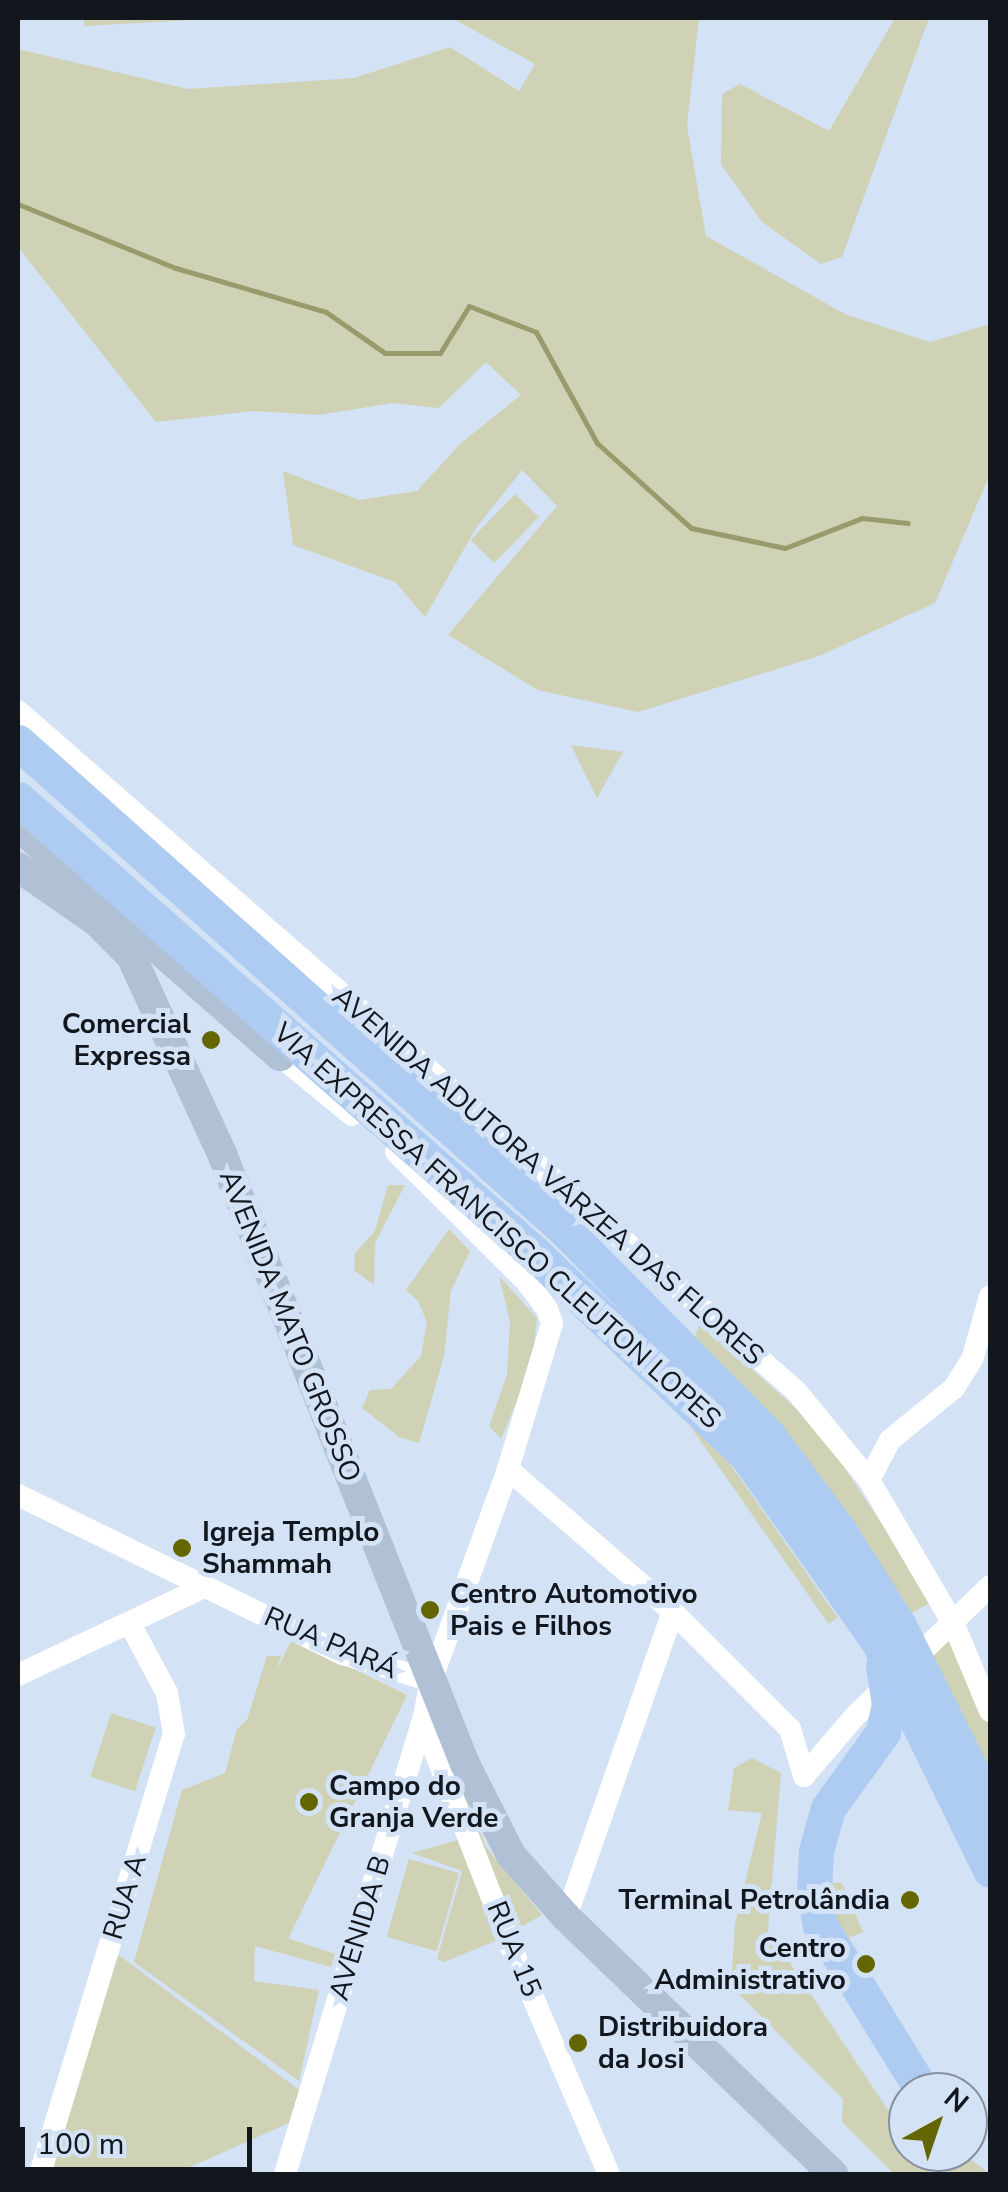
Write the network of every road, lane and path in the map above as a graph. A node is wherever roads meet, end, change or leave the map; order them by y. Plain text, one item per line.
1 (18, 712) edge
2 (18, 742) edge
3 (56, 776) junction
4 (18, 799) edge
5 (114, 799) junction
6 (18, 826) edge
7 (23, 868) edge
8 (106, 902) junction
9 (131, 956) junction
10 (184, 976) junction
11 (150, 997) junction
12 (380, 1030) junction
13 (280, 1056) junction
14 (333, 1075) junction
15 (414, 1095) junction
16 (990, 1296) edge
17 (890, 1440) junction
18 (844, 1450) junction
19 (508, 1469) junction
20 (869, 1480) junction
21 (18, 1495) edge
22 (206, 1586) junction
23 (990, 1586) edge
24 (673, 1612) junction
25 (130, 1624) junction
26 (949, 1629) junction
27 (878, 1640) junction
28 (18, 1674) edge
29 (431, 1682) junction
30 (990, 1711) edge
31 (423, 1721) junction
32 (990, 1808) edge
33 (990, 1870) edge
34 (566, 1917) junction
35 (910, 2072) edge
36 (40, 2174) edge
37 (285, 2174) edge
38 (608, 2174) edge
39 (832, 2174) edge

1 - 5 street, AVENIDA ADUTORA VÁRZEA DAS FLORES
2 - 3 highway, VIA EXPRESSA FRANCISCO CLEUTON LOPES
3 - 5 highway
3 - 15 highway, VIA EXPRESSA FRANCISCO CLEUTON LOPES
4 - 14 highway, VIA EXPRESSA FRANCISCO CLEUTON LOPES
5 - 12 street, AVENIDA ADUTORA VÁRZEA DAS FLORES
6 - 8 main road
7 - 9 main road, AVENIDA MATO GROSSO
8 - 9 main road
8 - 10 main road
9 - 10 main road
9 - 11 main road, AVENIDA MATO GROSSO
10 - 11 main road
10 - 13 main road
11 - 29 main road, AVENIDA MATO GROSSO
12 - 15 highway
12 - 18 street, AVENIDA ADUTORA VÁRZEA DAS FLORES
13 - 14 highway
13 - 19 street, AVENIDA B
14 - 27 highway, VIA EXPRESSA FRANCISCO CLEUTON LOPES
15 - 32 highway, VIA EXPRESSA FRANCISCO CLEUTON LOPES
16 - 17 street
17 - 18 street
17 - 20 street
18 - 20 street, AVENIDA ADUTORA VÁRZEA DAS FLORES
19 - 24 street
19 - 29 street, AVENIDA B
20 - 26 street, AVENIDA ADUTORA VÁRZEA DAS FLORES
21 - 22 street, RUA PARÁ
22 - 25 street
22 - 29 street, RUA PARÁ
23 - 26 street
24 - 26 street
24 - 34 street
25 - 28 street
25 - 36 street, RUA A
26 - 30 street, AVENIDA ADUTORA VÁRZEA DAS FLORES
27 - 33 highway, VIA EXPRESSA FRANCISCO CLEUTON LOPES
27 - 35 highway
29 - 31 street, AVENIDA B
29 - 34 main road, AVENIDA MATO GROSSO
31 - 37 street, AVENIDA B
31 - 38 street, RUA 15
34 - 39 main road, AVENIDA MATO GROSSO

